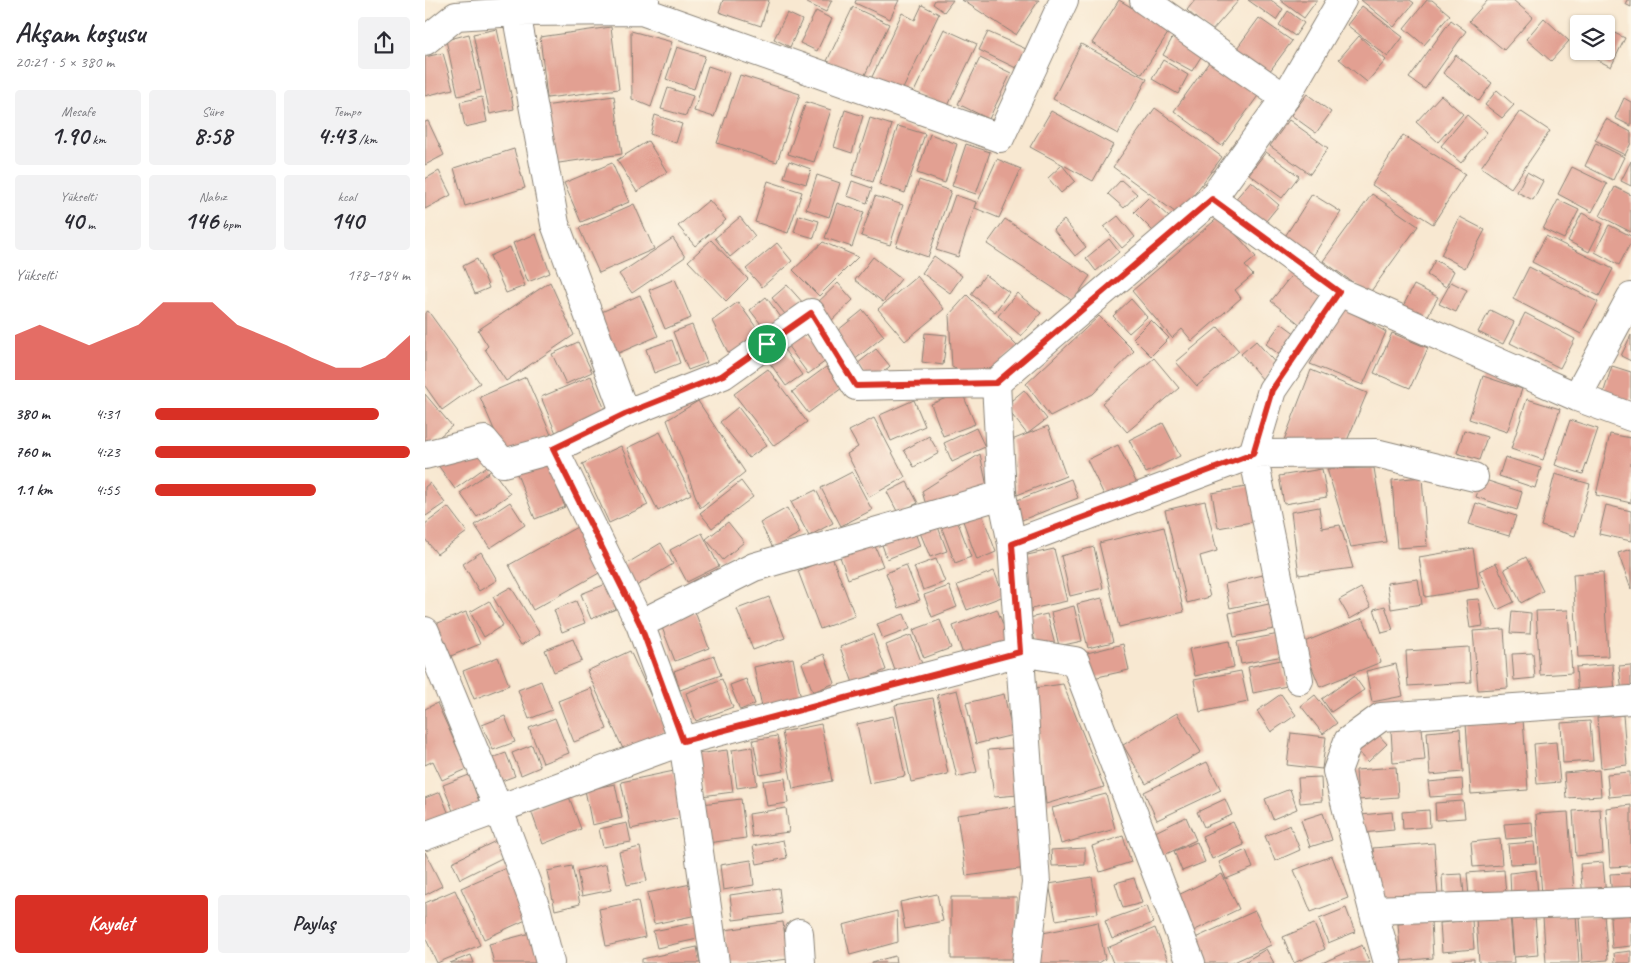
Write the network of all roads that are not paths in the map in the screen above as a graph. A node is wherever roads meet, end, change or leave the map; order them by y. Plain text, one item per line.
1 (1064, 0) edge
2 (1143, 0) edge
3 (1343, 0) edge
4 (643, 6) edge
5 (453, 8) edge
6 (516, 12) junction
7 (425, 41) edge
8 (1285, 98) junction
9 (1212, 199) junction
10 (1339, 292) junction
11 (1631, 297) edge
12 (996, 383) junction
13 (1577, 397) junction
14 (625, 414) junction
15 (1631, 417) edge
16 (553, 449) junction
17 (1253, 454) junction
18 (425, 455) edge
19 (1474, 477) dead end
20 (1002, 495) junction
21 (1012, 544) junction
22 (640, 624) junction
23 (425, 631) edge
24 (1020, 652) junction
25 (1299, 680) dead end
26 (1631, 700) edge
27 (683, 741) junction
28 (498, 808) junction
29 (425, 836) edge
30 (1631, 901) edge
31 (1373, 910) junction
32 (799, 933) dead end
33 (550, 963) edge
34 (715, 963) edge
35 (801, 963) edge
36 (1026, 963) edge
37 (1191, 963) edge
38 (1388, 963) edge

1 - 4 street
2 - 8 street
3 - 8 street
4 - 6 street
5 - 6 street
5 - 7 street
6 - 14 street
8 - 9 street
9 - 10 street
9 - 12 street
10 - 13 street
10 - 17 street
11 - 13 street
12 - 14 street
12 - 20 street
13 - 15 street
14 - 16 street
16 - 18 street
16 - 22 street
17 - 19 street
17 - 21 street
17 - 25 street
20 - 21 street
20 - 22 street
21 - 24 street
22 - 27 street
23 - 28 street
24 - 27 street
24 - 36 street
24 - 37 street
26 - 31 street
27 - 28 street
27 - 34 street
28 - 29 street
28 - 33 street
30 - 31 street
31 - 38 street
32 - 35 street

